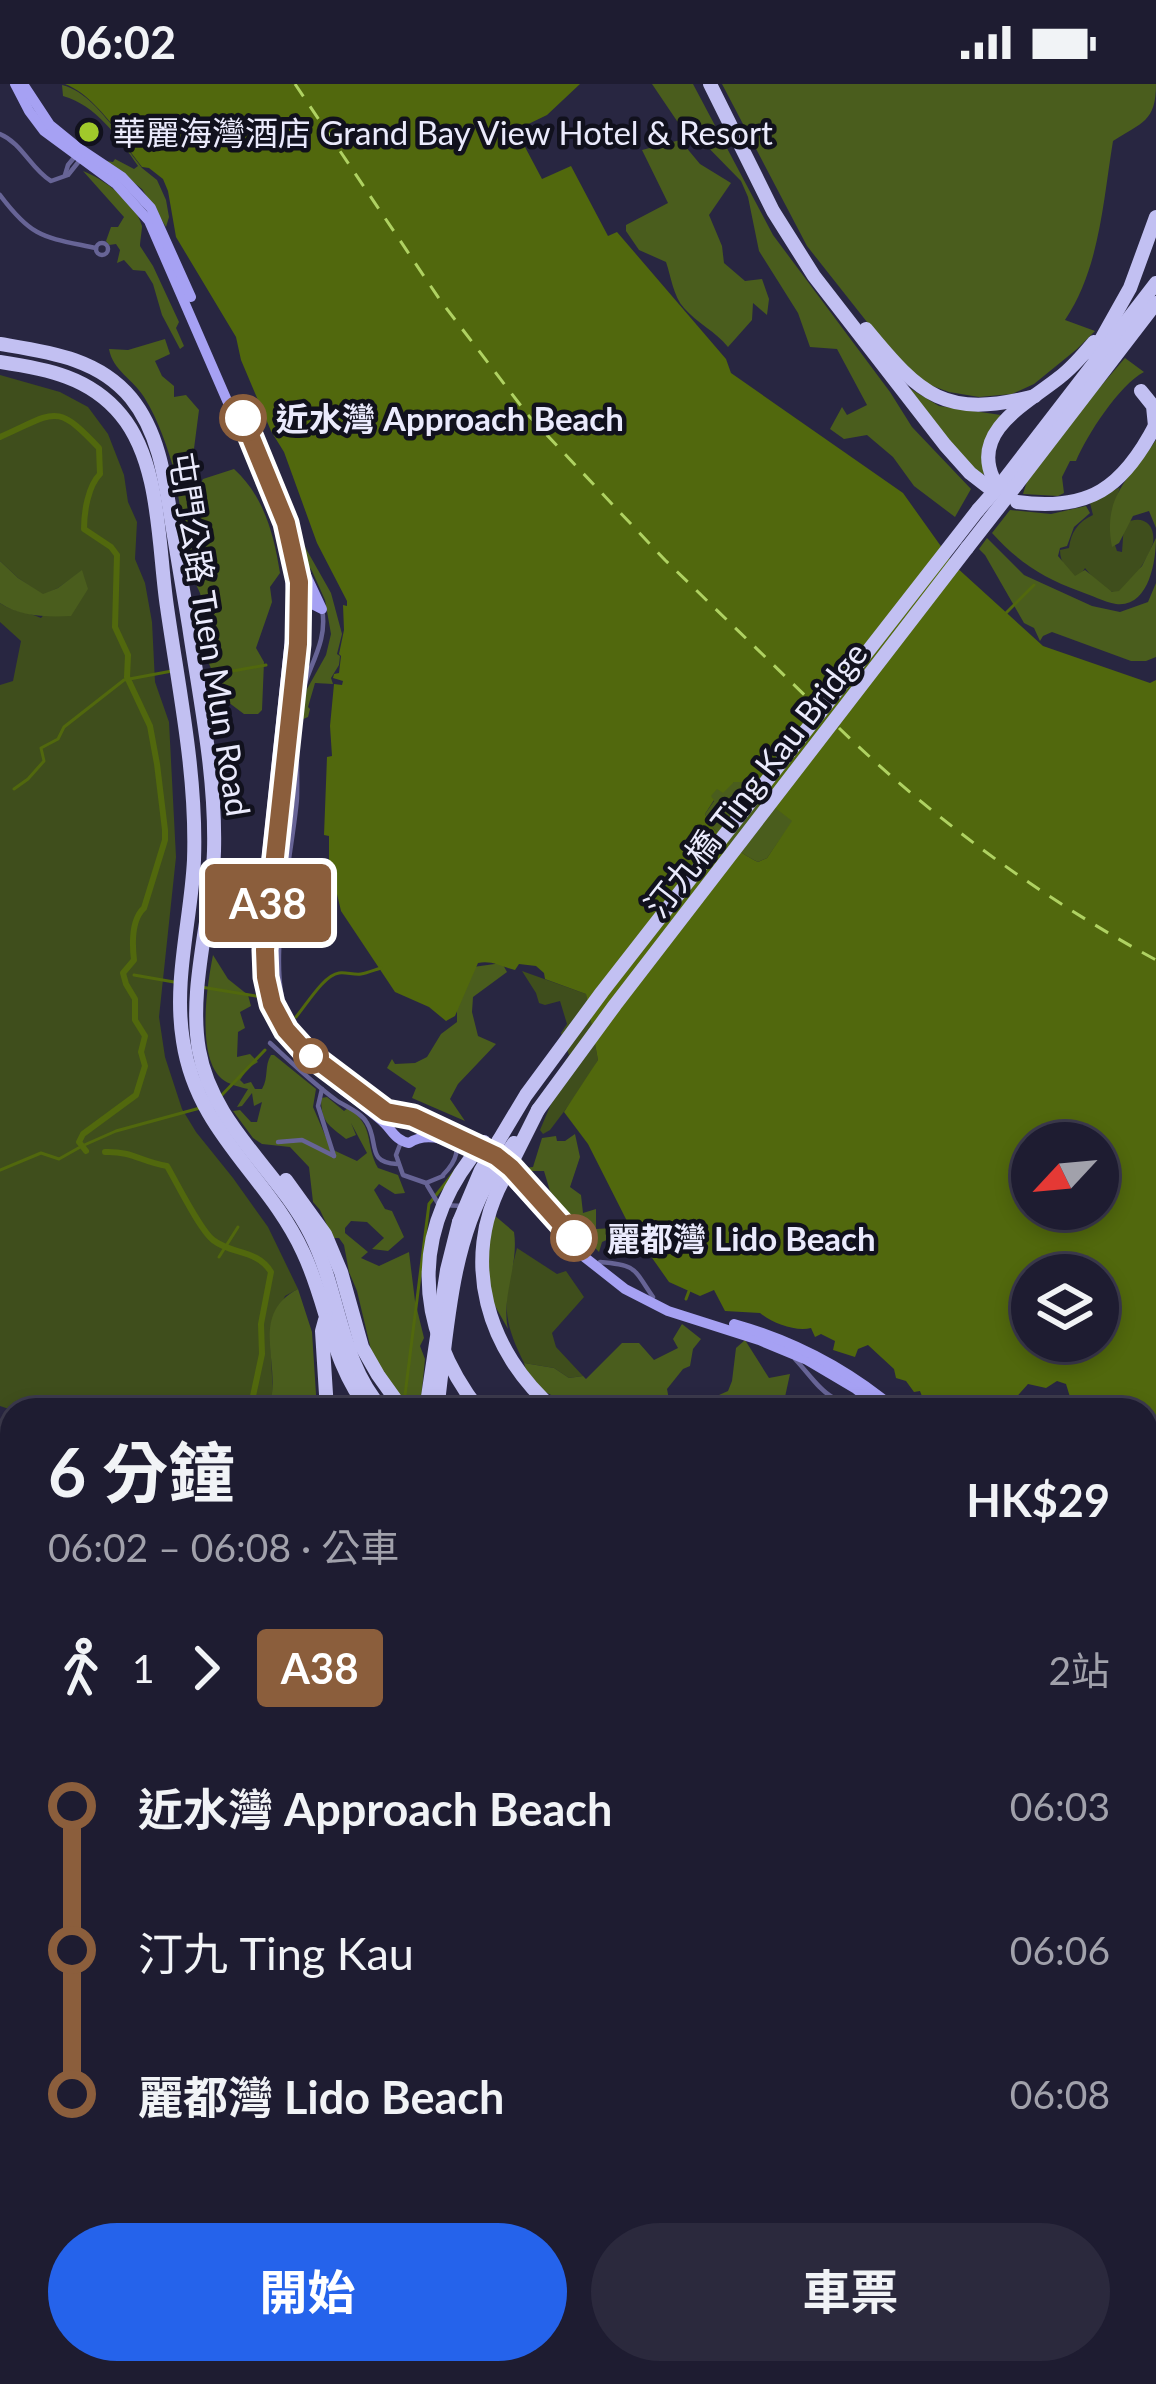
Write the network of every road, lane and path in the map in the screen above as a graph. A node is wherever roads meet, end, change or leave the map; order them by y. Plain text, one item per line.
1 (19, 84) edge
2 (714, 84) edge
3 (0, 134) edge
4 (739, 136) junction
5 (80, 154) junction
6 (0, 195) edge
7 (1156, 217) edge
8 (96, 248) dead end
9 (1156, 284) edge
10 (1156, 304) edge
11 (1156, 318) edge
12 (1113, 320) junction
13 (0, 344) edge
14 (0, 362) edge
15 (1099, 378) junction
16 (1141, 391) dead end
17 (1035, 395) junction
18 (1155, 425) edge
19 (1045, 428) junction
20 (1010, 490) junction
21 (291, 555) junction
22 (322, 609) junction
23 (300, 611) junction
24 (270, 1043) dead end
25 (322, 1089) junction
26 (526, 1095) junction
27 (538, 1110) junction
28 (400, 1116) junction
29 (417, 1119) junction
30 (397, 1137) junction
31 (418, 1137) junction
32 (278, 1142) dead end
33 (460, 1142) junction
34 (494, 1159) junction
35 (397, 1164) junction
36 (268, 1167) junction
37 (426, 1183) junction
38 (482, 1206) dead end
39 (325, 1317) junction
40 (787, 1351) junction
41 (812, 1358) junction
42 (871, 1395) junction
43 (326, 1398) edge
44 (360, 1398) edge
45 (375, 1398) edge
46 (394, 1398) edge
47 (428, 1398) edge
48 (438, 1398) edge
49 (471, 1398) edge
50 (544, 1398) edge
51 (832, 1398) edge
52 (868, 1398) edge
53 (873, 1398) edge
54 (876, 1398) edge

1 - 5 main road
2 - 4 highway
3 - 5 street
4 - 17 highway
4 - 20 highway
5 - 21 main road
6 - 8 street
7 - 12 highway
9 - 19 highway
10 - 15 highway
11 - 15 highway
12 - 17 highway
12 - 19 highway
13 - 36 highway, 屯門公路 Tuen Mun Road
14 - 39 highway, 屯門公路 Tuen Mun Road
15 - 20 highway
16 - 18 highway
17 - 20 highway
18 - 20 highway
19 - 20 highway
20 - 26 highway, 汀九橋 Ting Kau Bridge, bridge
20 - 27 highway, 汀九橋 Ting Kau Bridge, bridge
21 - 22 main road
21 - 23 main road
21 - 30 main road
22 - 23 main road
22 - 37 street, bridge
23 - 28 main road
24 - 25 street
25 - 32 street
25 - 35 street
26 - 47 highway, bridge
26 - 49 highway, bridge
27 - 48 highway, bridge
27 - 50 highway, bridge
28 - 29 main road
28 - 30 main road
29 - 31 main road
29 - 33 main road
30 - 31 main road
30 - 35 street
31 - 33 main road
33 - 34 main road, bridge
34 - 40 main road
34 - 41 main road
35 - 37 street
36 - 45 highway
36 - 46 highway
37 - 38 street, bridge
39 - 43 highway
39 - 44 highway, 屯門公路 Tuen Mun Road
40 - 41 main road
40 - 51 street
41 - 42 main road
42 - 52 street
42 - 53 main road
42 - 54 main road

